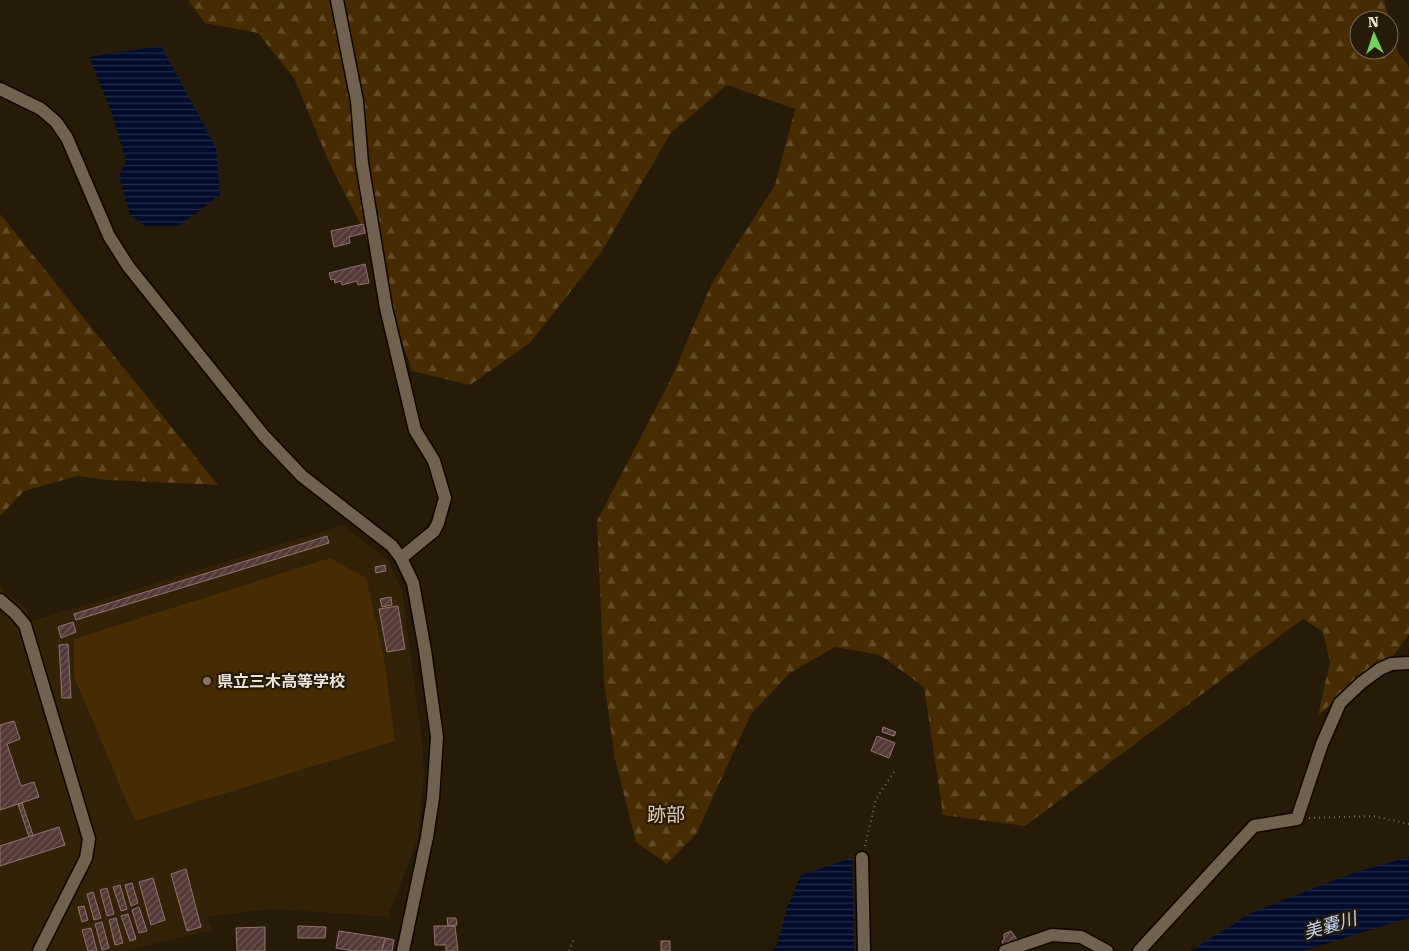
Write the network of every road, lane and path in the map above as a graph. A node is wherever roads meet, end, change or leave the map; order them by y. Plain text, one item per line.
1 (337, 0) edge
2 (0, 89) edge
3 (401, 558) junction
4 (0, 600) edge
5 (1409, 663) edge
6 (896, 769) dead end
7 (1297, 819) junction
8 (1409, 824) edge
9 (862, 858) joint
10 (574, 938) dead end
11 (40, 951) edge
12 (403, 951) edge
13 (569, 951) edge
14 (864, 951) edge
15 (1005, 951) edge
16 (1107, 951) edge
17 (1139, 951) edge

1 - 3 street
2 - 3 street
3 - 12 street
4 - 11 street
5 - 7 street
6 - 9 path
7 - 8 path
7 - 17 street
9 - 14 street
10 - 13 path
15 - 16 street

